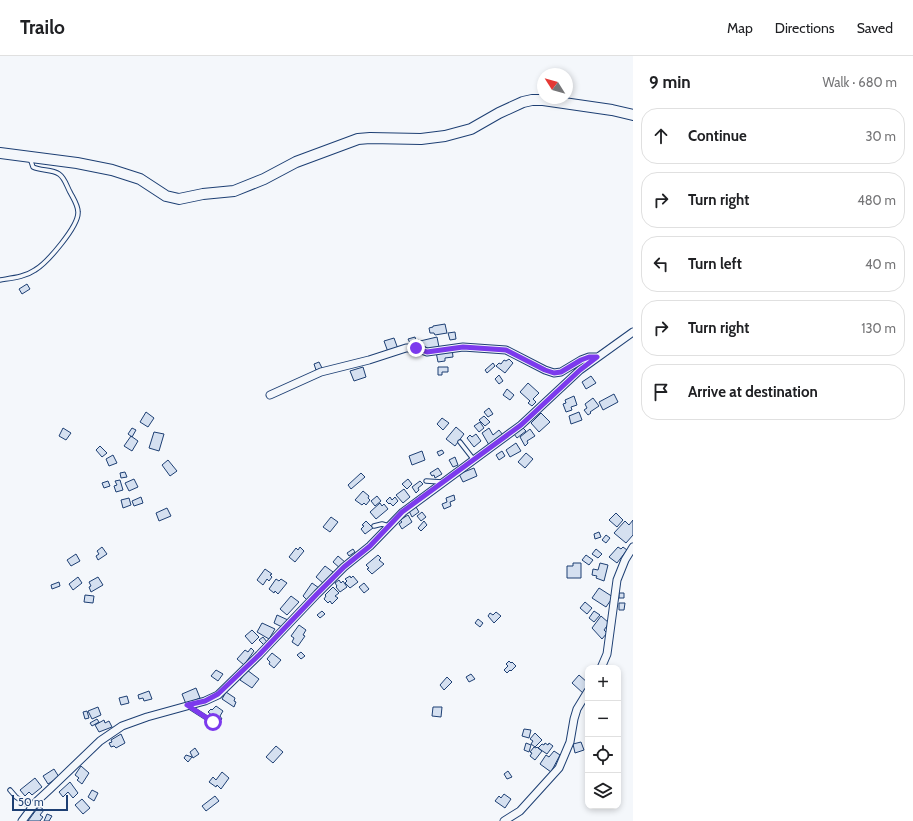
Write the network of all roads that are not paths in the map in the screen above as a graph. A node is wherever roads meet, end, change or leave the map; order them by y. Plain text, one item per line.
1 (633, 115) edge
2 (0, 153) edge
3 (30, 156) junction
4 (0, 280) edge
5 (633, 332) edge
6 (597, 357) junction
7 (270, 395) dead end
8 (460, 442) dead end
9 (474, 460) junction
10 (426, 481) dead end
11 (443, 482) junction
12 (374, 526) dead end
13 (389, 526) junction
14 (633, 547) edge
15 (602, 665) edge
16 (585, 696) edge
17 (187, 705) junction
18 (213, 722) dead end
19 (10, 790) dead end
20 (32, 808) junction
21 (22, 821) edge
22 (504, 821) edge

1 - 3 street
2 - 3 street
3 - 4 lane
5 - 6 street
6 - 7 street
6 - 9 street
8 - 9 lane
9 - 11 street
10 - 11 lane
11 - 13 street
12 - 13 lane
13 - 17 street
14 - 15 street
16 - 22 street
17 - 18 lane
17 - 20 street
19 - 20 lane
20 - 21 street

